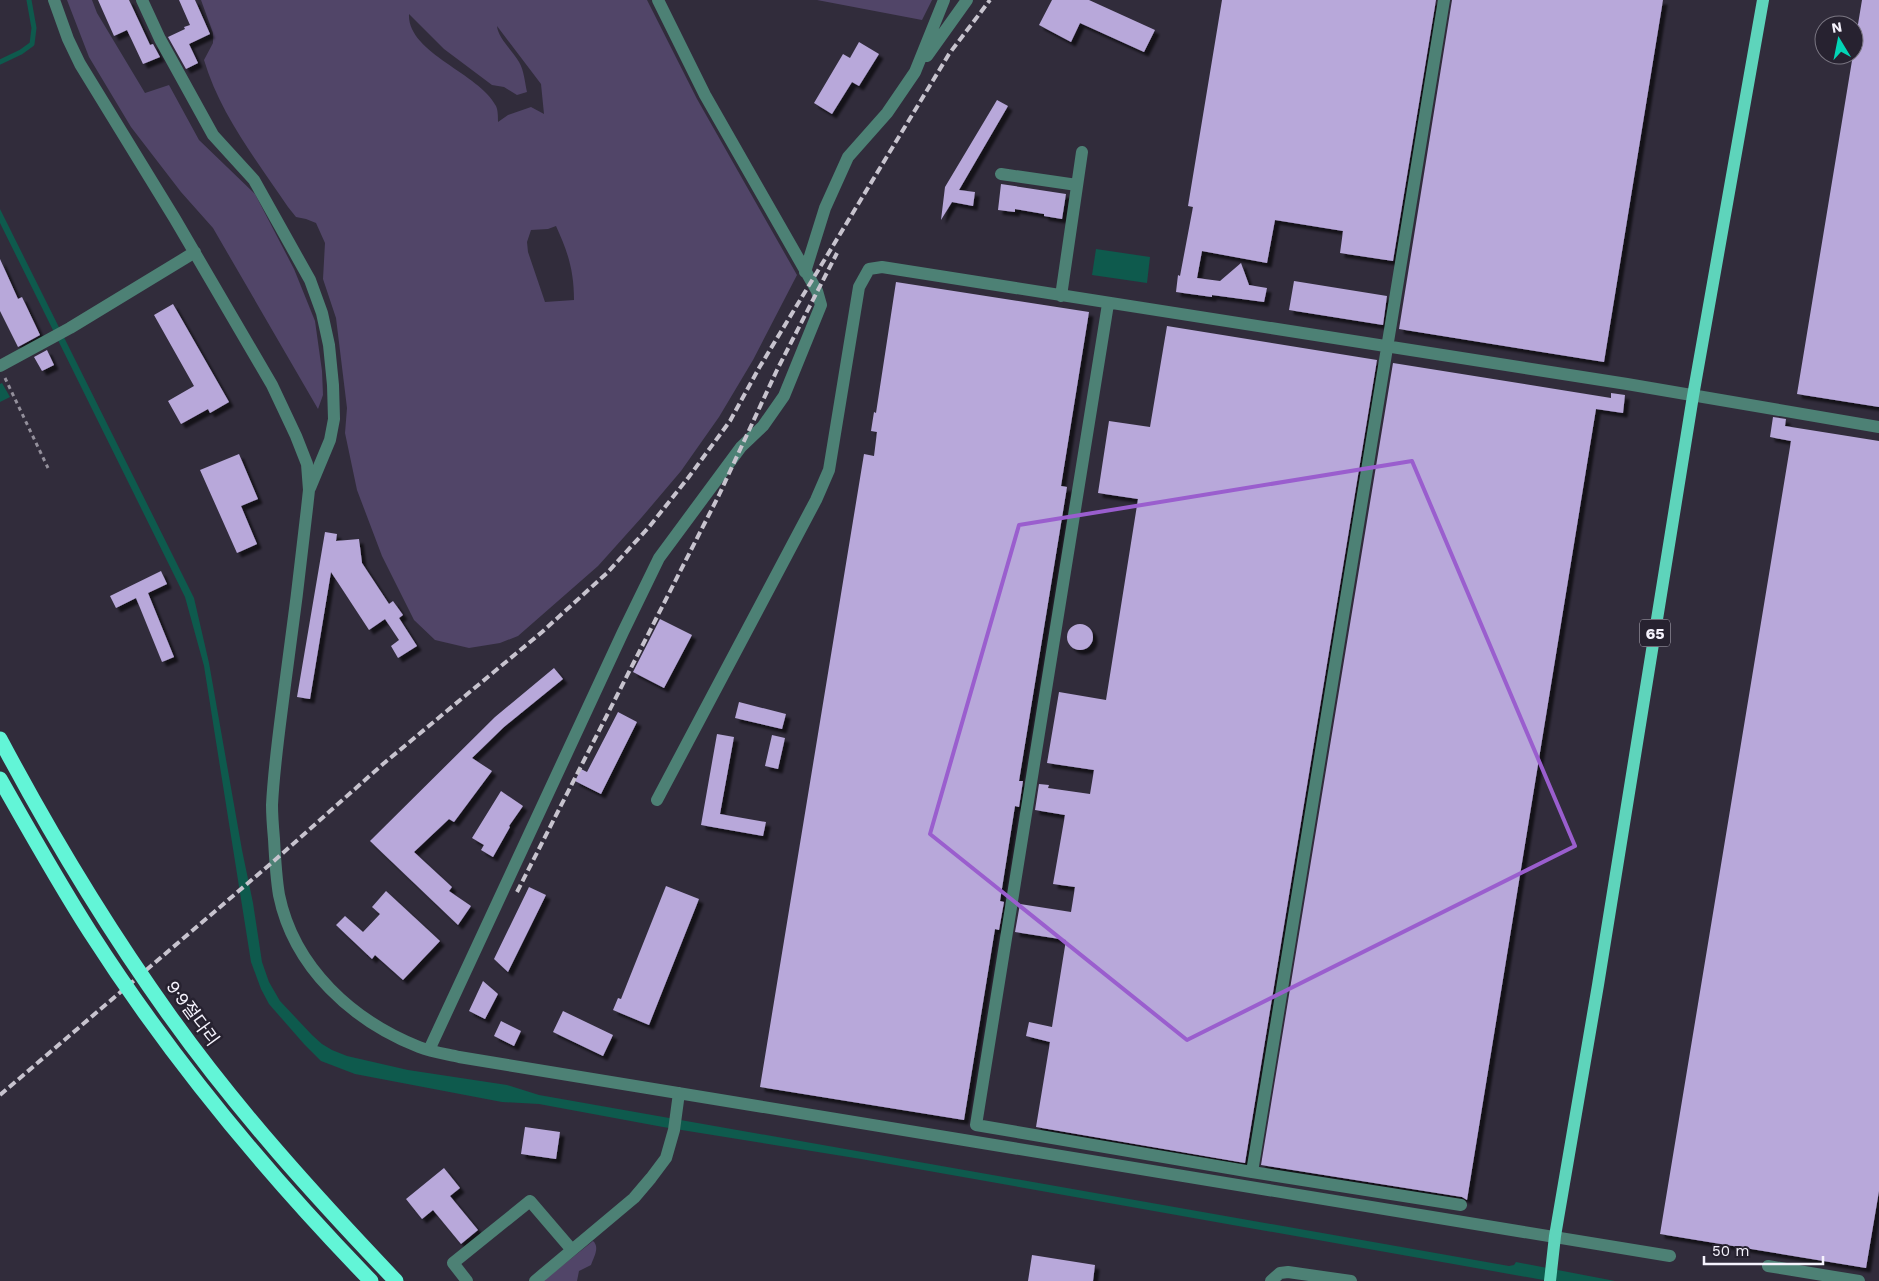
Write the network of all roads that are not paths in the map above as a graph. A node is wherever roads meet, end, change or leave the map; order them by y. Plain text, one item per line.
1 (54, 0) edge
2 (142, 0) edge
3 (658, 0) edge
4 (944, 0) edge
5 (967, 0) edge
6 (1444, 0) edge
7 (1763, 0) edge
8 (915, 72) junction
9 (1082, 152) dead end
10 (1001, 174) dead end
11 (1077, 185) junction
12 (194, 252) junction
13 (805, 272) junction
14 (1062, 288) junction
15 (1108, 304) junction
16 (1386, 347) junction
17 (2, 371) edge
18 (1693, 396) junction
19 (1879, 427) edge
20 (309, 490) junction
21 (0, 739) edge
22 (0, 779) edge
23 (657, 800) dead end
24 (429, 1050) junction
25 (679, 1093) junction
26 (1252, 1172) junction
27 (1461, 1205) dead end
28 (1555, 1236) junction
29 (572, 1250) junction
30 (1670, 1256) dead end
31 (1768, 1266) dead end
32 (371, 1281) edge
33 (396, 1281) edge
34 (467, 1281) edge
35 (535, 1281) edge
36 (1271, 1281) edge
37 (1351, 1281) edge
38 (1550, 1281) edge
39 (1859, 1281) edge

1 - 12 street
2 - 20 street
3 - 13 street
4 - 8 street
5 - 8 street
6 - 16 street
7 - 18 main road, 65
8 - 13 street
9 - 11 street
10 - 11 street
11 - 14 street
12 - 17 street
12 - 20 street
13 - 24 street
14 - 15 street
14 - 23 street
15 - 16 street
15 - 26 street
16 - 18 street
16 - 26 street
18 - 19 street
18 - 28 main road, 65
20 - 24 street
21 - 33 highway, 9·9절다리, bridge
22 - 32 highway, 9·9절다리, bridge
24 - 25 street
25 - 28 street
25 - 29 street
26 - 27 street
28 - 30 street
28 - 38 main road, 65
29 - 34 street
29 - 35 street
31 - 39 street
36 - 37 street

